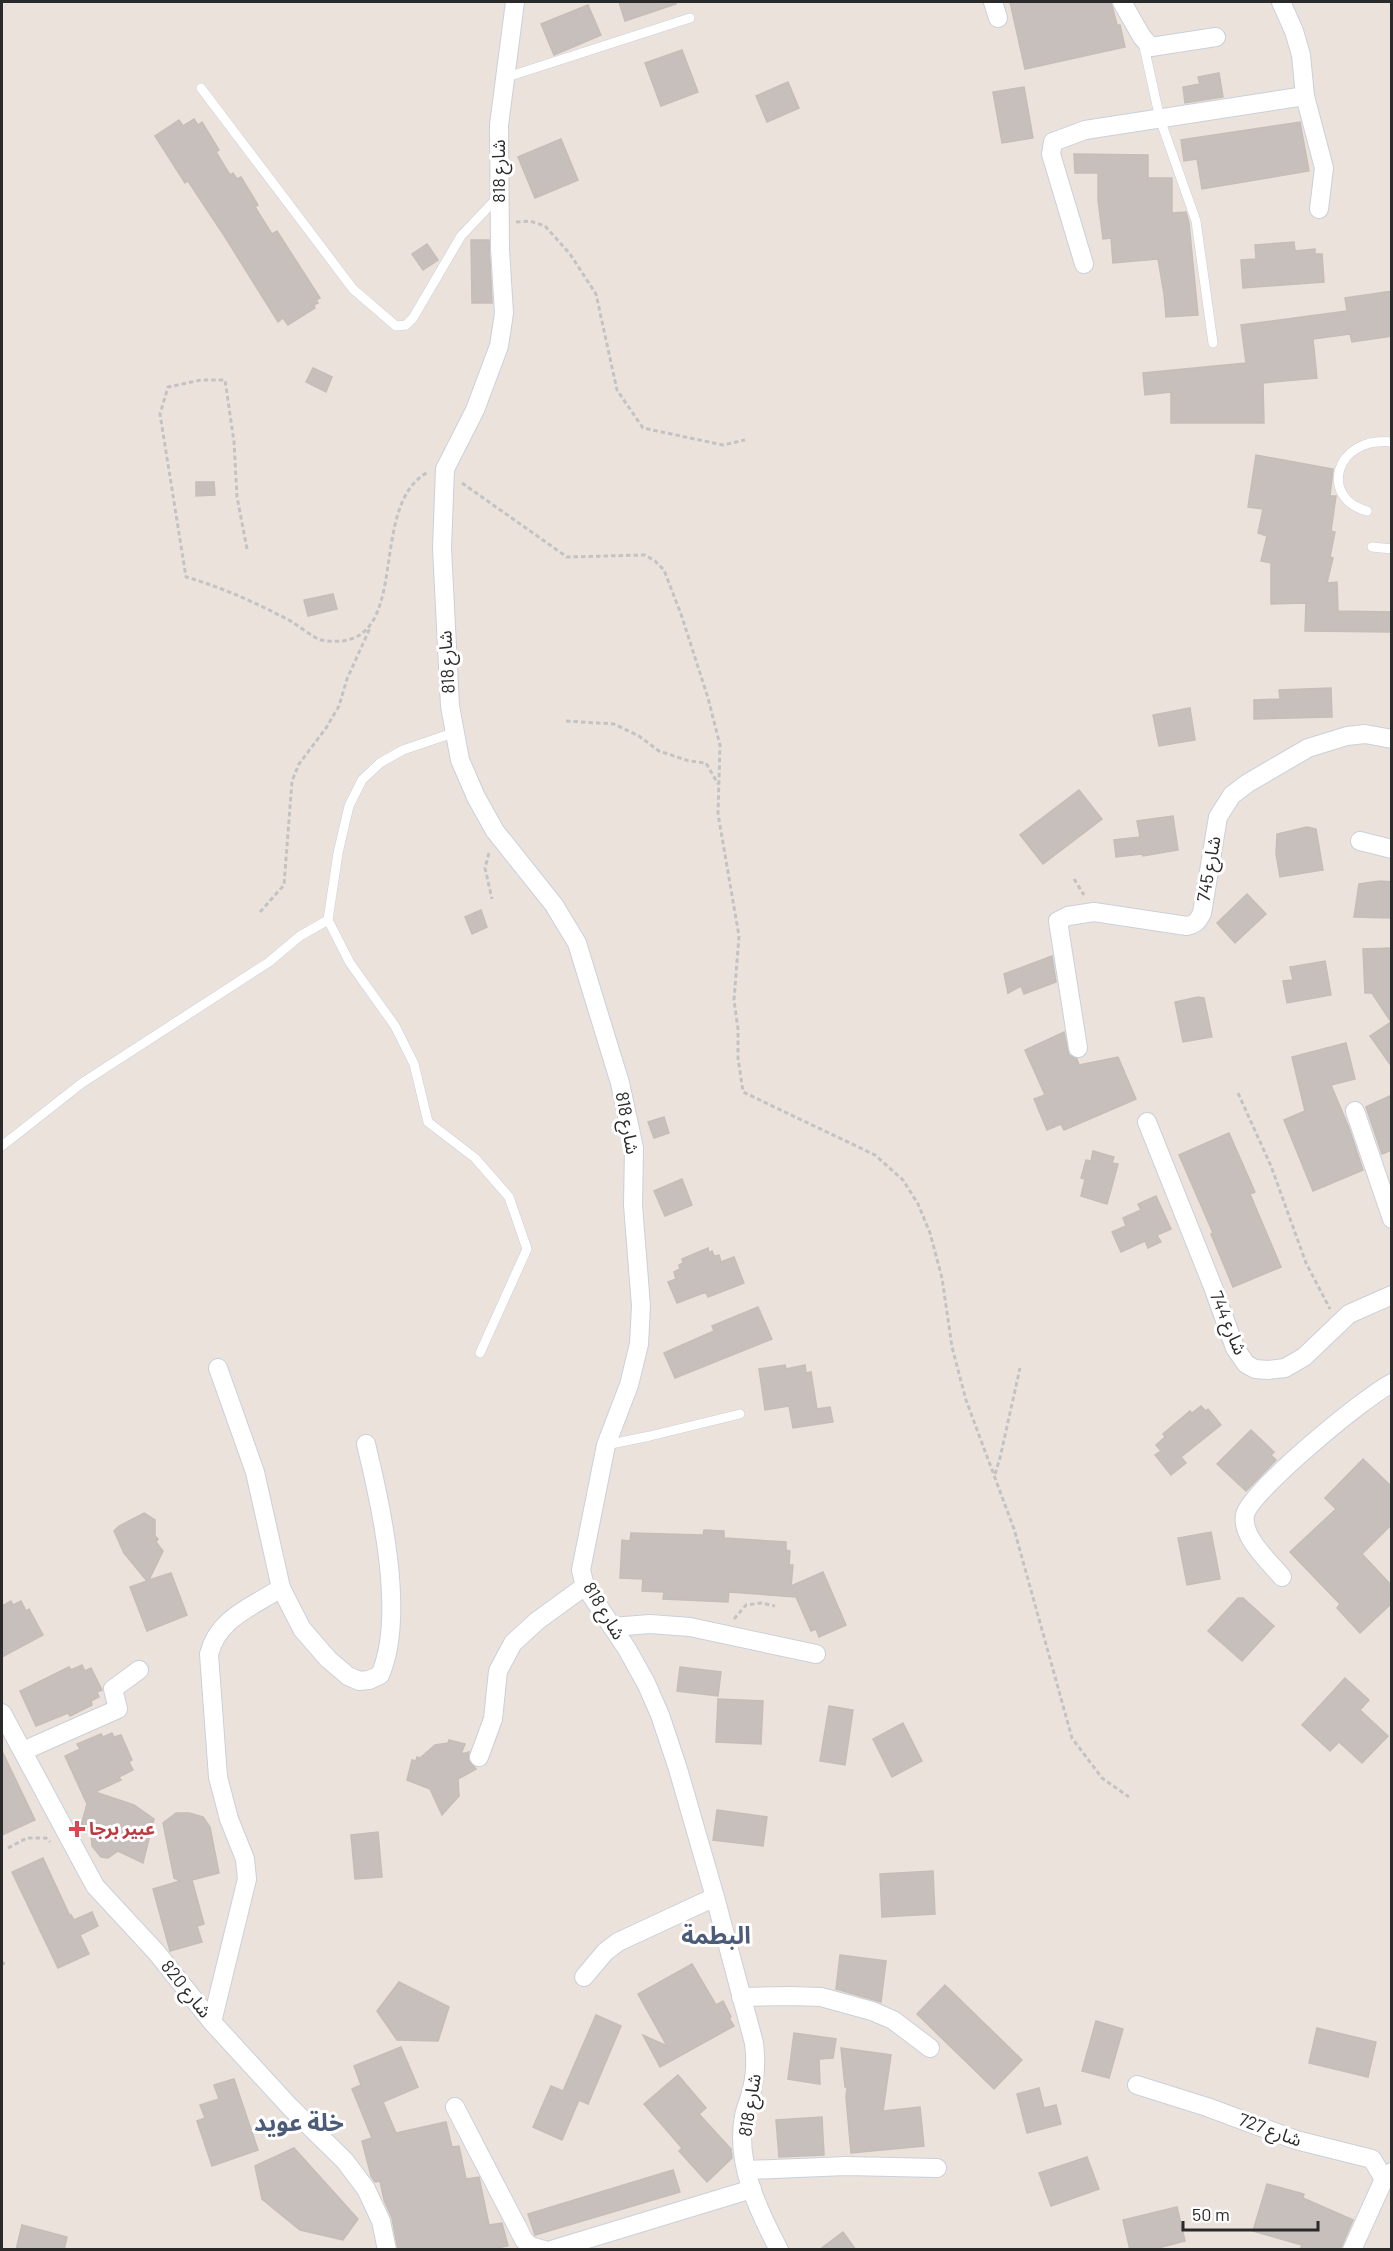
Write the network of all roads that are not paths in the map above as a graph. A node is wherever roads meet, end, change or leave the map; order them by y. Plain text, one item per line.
1 (515, 2) edge
2 (1122, 2) edge
3 (1281, 2) edge
4 (690, 18) dead end
5 (1142, 37) junction
6 (1216, 37) dead end
7 (507, 77) junction
8 (201, 88) dead end
9 (1305, 96) junction
10 (1160, 119) junction
11 (499, 195) junction
12 (1319, 209) dead end
13 (1083, 264) dead end
14 (1213, 342) dead end
15 (1392, 442) edge
16 (1368, 511) dead end
17 (1372, 547) dead end
18 (1392, 549) edge
19 (453, 733) junction
20 (1392, 739) edge
21 (1360, 841) dead end
22 (1392, 849) edge
23 (327, 920) junction
24 (1078, 1048) dead end
25 (1355, 1112) dead end
26 (1147, 1122) dead end
27 (2, 1146) edge
28 (1392, 1219) edge
29 (1392, 1295) edge
30 (480, 1353) dead end
31 (218, 1368) dead end
32 (1392, 1383) edge
33 (740, 1414) dead end
34 (366, 1444) dead end
35 (606, 1445) junction
36 (1282, 1577) dead end
37 (585, 1586) junction
38 (281, 1588) junction
39 (612, 1627) junction
40 (816, 1653) dead end
41 (139, 1670) dead end
42 (2, 1713) edge
43 (23, 1751) junction
44 (479, 1757) dead end
45 (715, 1898) junction
46 (584, 1977) dead end
47 (741, 1997) junction
48 (212, 2022) junction
49 (930, 2048) dead end
50 (1137, 2085) dead end
51 (455, 2107) dead end
52 (937, 2168) dead end
53 (747, 2170) junction
54 (1388, 2176) edge
55 (752, 2189) junction
56 (387, 2250) edge
57 (544, 2250) edge
58 (551, 2250) edge
59 (779, 2250) edge
60 (1352, 2250) edge

1 - 7 street, شارع 818
2 - 5 street
3 - 9 street
4 - 7 lane
5 - 6 street
5 - 10 lane
7 - 11 street, شارع 818
8 - 11 lane
9 - 10 street
9 - 12 street
10 - 13 street
10 - 14 lane
11 - 19 street, شارع 818
15 - 16 lane
17 - 18 lane
19 - 23 lane
19 - 35 street, شارع 818
20 - 24 street, شارع 745
21 - 22 street
23 - 27 lane
23 - 30 lane
25 - 28 street
26 - 29 street, شارع 744
31 - 38 street
32 - 36 street
33 - 35 lane
34 - 38 street
35 - 37 street, شارع 818
37 - 39 street, شارع 818
37 - 44 street
38 - 48 street
39 - 40 street
39 - 45 street, شارع 818
41 - 43 street
42 - 43 street, شارع 820
43 - 48 street, شارع 820
45 - 46 street
45 - 47 street, شارع 818
47 - 49 street
47 - 53 street, شارع 818
48 - 56 street, شارع 820
50 - 54 street, شارع 727
51 - 57 street
52 - 53 street
53 - 55 street, شارع 818
54 - 60 street
55 - 58 street
55 - 59 street, شارع 818

